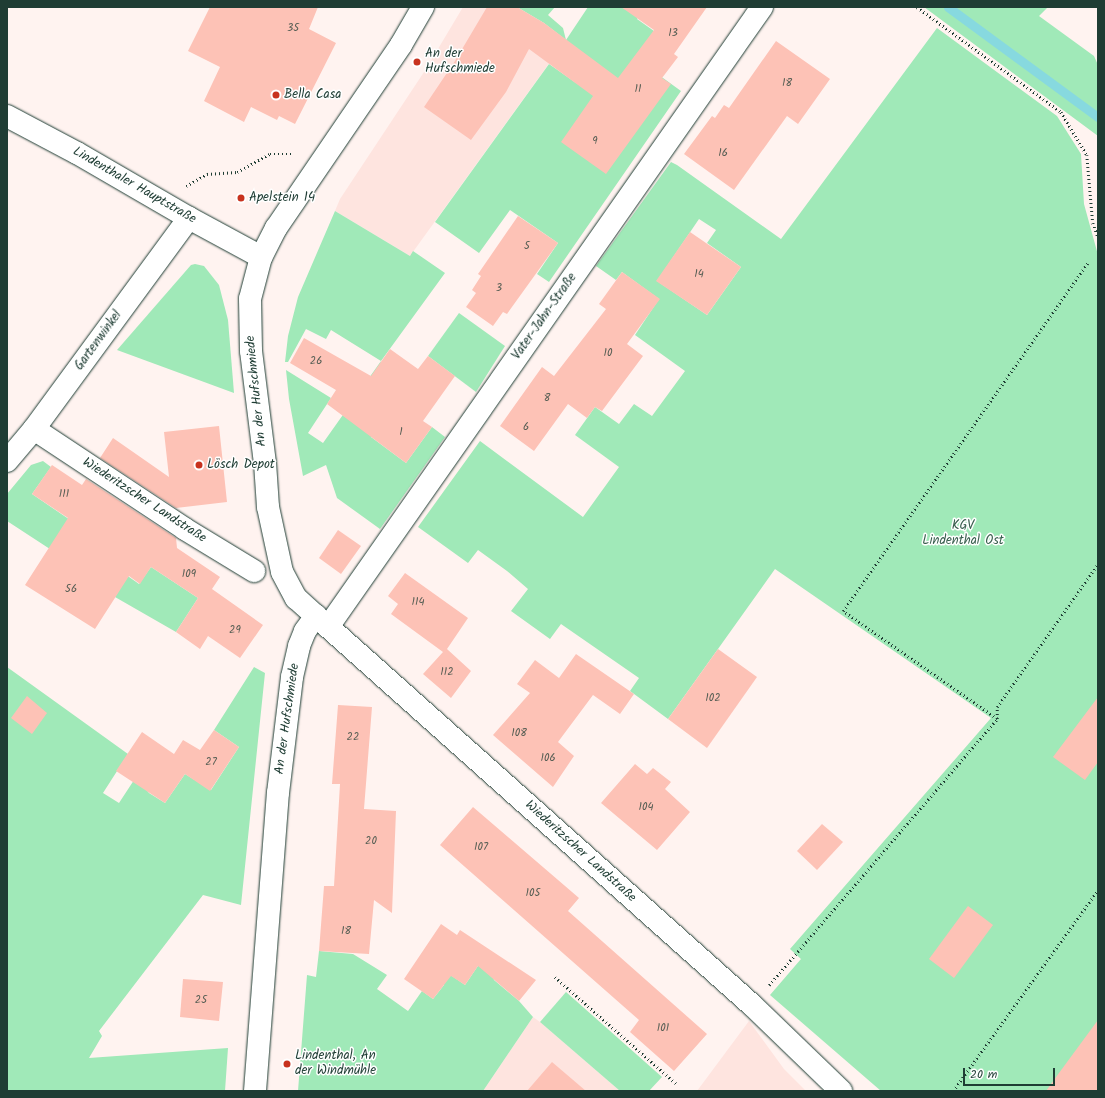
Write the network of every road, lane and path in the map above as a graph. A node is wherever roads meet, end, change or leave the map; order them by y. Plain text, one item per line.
1 (423, 7) edge
2 (762, 7) edge
3 (917, 7) edge
4 (7, 116) edge
5 (326, 154) junction
6 (160, 201) junction
7 (189, 218) junction
8 (1098, 237) edge
9 (261, 257) junction
10 (1088, 262) dead end
11 (34, 429) junction
12 (7, 461) edge
13 (1098, 564) edge
14 (254, 571) dead end
15 (322, 622) junction
16 (997, 719) junction
17 (1098, 890) edge
18 (555, 977) dead end
19 (763, 980) dead end
20 (677, 1084) dead end
21 (254, 1091) edge
22 (841, 1091) edge
23 (953, 1091) edge

1 - 5 street, An der Hufschmiede
2 - 15 street, Vater-Jahn-Straße
3 - 8 path
4 - 6 street, Lindenthaler Hauptstraße
5 - 6 path
5 - 9 street, An der Hufschmiede
6 - 7 street, Lindenthaler Hauptstraße
7 - 9 street, Lindenthaler Hauptstraße
7 - 11 street, Gartenwinkel
9 - 15 street, An der Hufschmiede
10 - 16 path
11 - 12 street, Gartenwinkel
11 - 14 street, Wiederitzscher Landstraße
13 - 16 path
15 - 21 street, An der Hufschmiede
15 - 22 street, Wiederitzscher Landstraße
16 - 19 path
17 - 23 path
18 - 20 path

